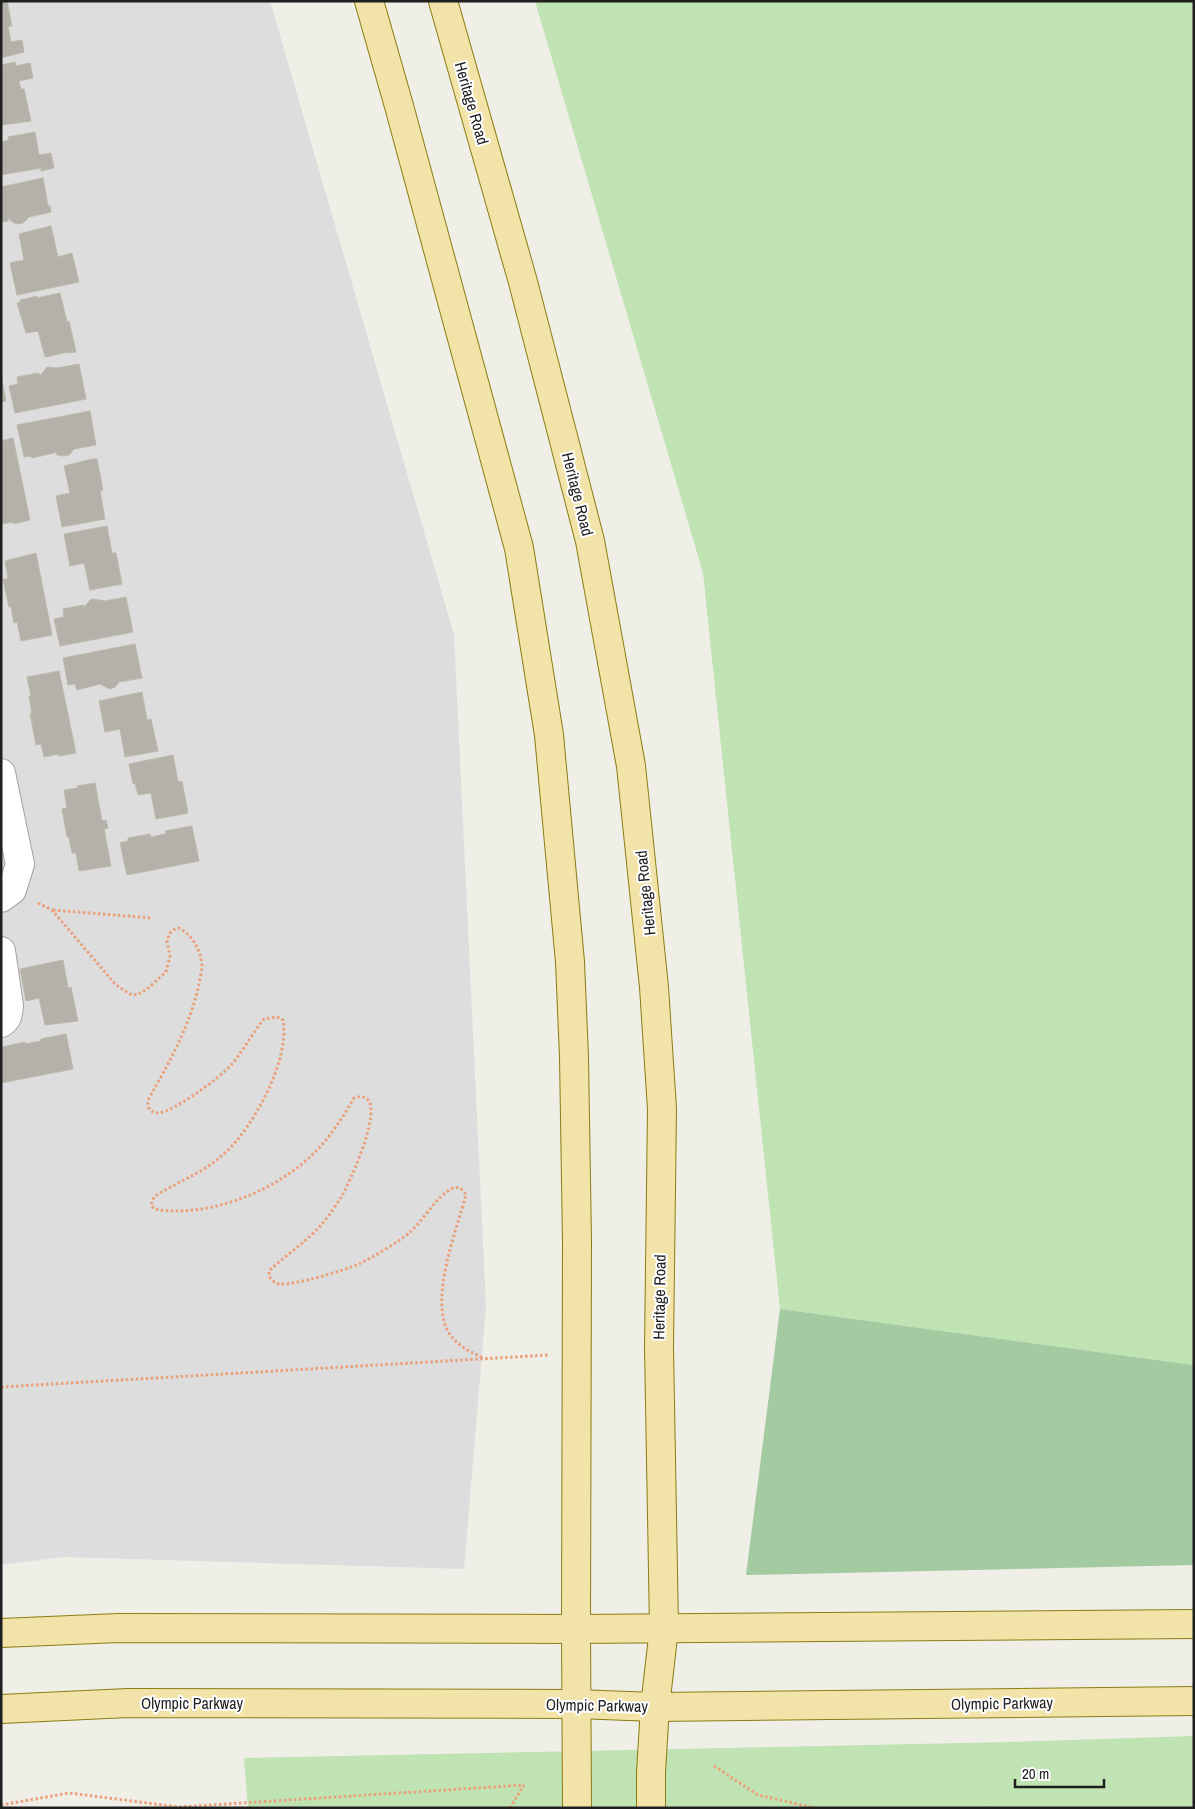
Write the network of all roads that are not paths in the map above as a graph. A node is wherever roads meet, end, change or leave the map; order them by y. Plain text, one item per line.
1 (369, 1) edge
2 (443, 1) edge
3 (1, 773) edge
4 (7, 894) edge
5 (1, 951) edge
6 (1, 1023) edge
7 (1194, 1624) edge
8 (664, 1628) junction
9 (576, 1629) junction
10 (1, 1633) edge
11 (1194, 1701) edge
12 (576, 1704) junction
13 (655, 1707) junction
14 (1, 1709) edge
15 (577, 1808) edge
16 (651, 1808) edge

1 - 9 main road
2 - 8 main road, Heritage Road
3 - 4 street
5 - 6 street
7 - 8 main road
8 - 9 main road
8 - 13 main road, Heritage Road
9 - 10 main road
9 - 12 main road
11 - 13 main road, Olympic Parkway
12 - 13 main road, Olympic Parkway
12 - 14 main road, Olympic Parkway
12 - 15 main road
13 - 16 main road, Heritage Road

